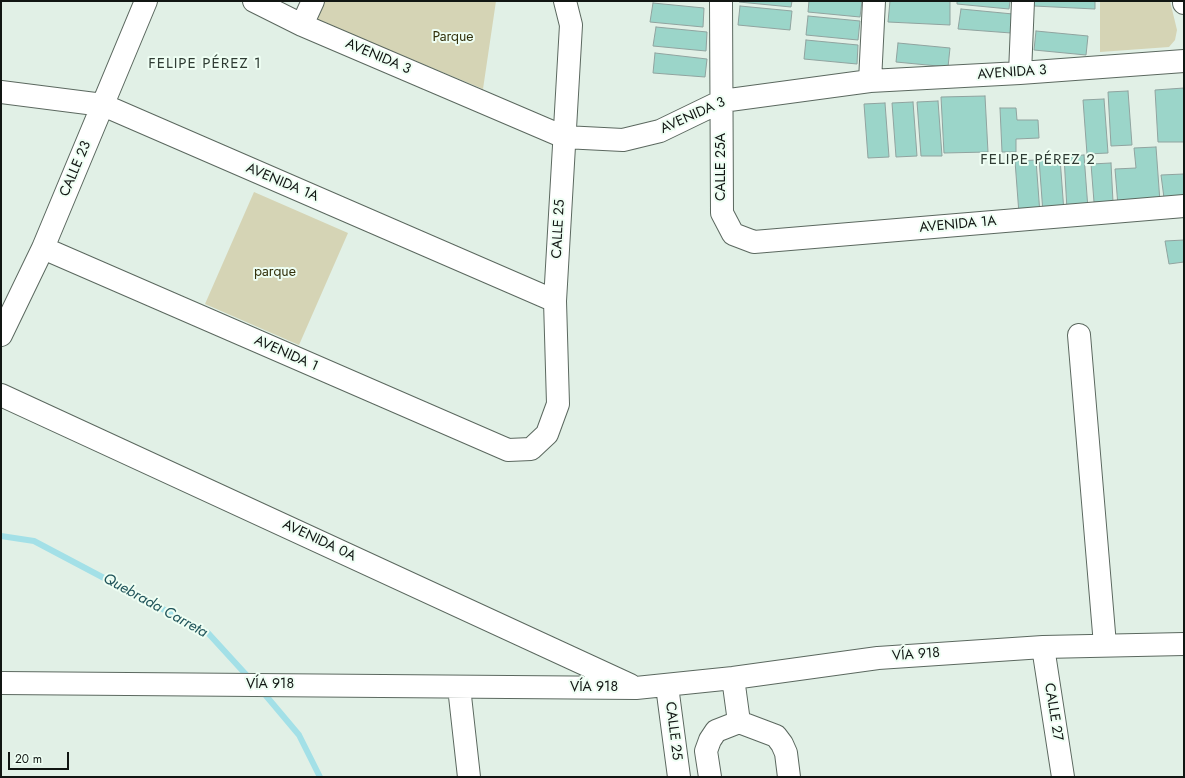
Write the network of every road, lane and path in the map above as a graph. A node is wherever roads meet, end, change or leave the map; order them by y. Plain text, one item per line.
1 (146, 1) edge
2 (254, 1) edge
3 (313, 1) edge
4 (564, 1) edge
5 (721, 1) edge
6 (874, 1) edge
7 (1023, 1) edge
8 (302, 25) junction
9 (1184, 61) edge
10 (1020, 73) junction
11 (870, 81) junction
12 (1, 92) edge
13 (722, 101) junction
14 (103, 106) junction
15 (564, 137) junction
16 (1184, 206) edge
17 (733, 234) joint
18 (43, 248) junction
19 (555, 301) junction
20 (1, 335) edge
21 (1079, 335) dead end
22 (1, 395) edge
23 (531, 450) joint
24 (1184, 644) edge
25 (1105, 645) junction
26 (1043, 647) junction
27 (733, 678) junction
28 (1, 683) edge
29 (667, 686) junction
30 (459, 687) junction
31 (636, 688) junction
32 (739, 722) junction
33 (469, 777) edge
34 (679, 777) edge
35 (710, 777) edge
36 (789, 777) edge
37 (1063, 777) edge

1 - 14 street, CALLE 23
2 - 8 street, AVENIDA 3
3 - 8 street
4 - 15 street, CALLE 25
5 - 13 street, CALLE 25A
6 - 11 street
7 - 10 street
8 - 15 street, AVENIDA 3
9 - 10 street, AVENIDA 3
10 - 11 street, AVENIDA 3
11 - 13 street, AVENIDA 3
12 - 14 street, AVENIDA 1A
13 - 15 street, AVENIDA 3
13 - 17 street, CALLE 25A
14 - 18 street, CALLE 23
14 - 19 street, AVENIDA 1A
15 - 19 street, CALLE 25
16 - 17 street, AVENIDA 1A
18 - 20 street, CALLE 23
18 - 23 street, AVENIDA 1
19 - 23 street, CALLE 25
21 - 25 street
22 - 31 street, AVENIDA 0A
24 - 25 street, VÍA 918
25 - 26 street, VÍA 918
26 - 27 street, VÍA 918
26 - 37 street, CALLE 27
27 - 29 street, VÍA 918
27 - 32 street
28 - 30 street, VÍA 918
29 - 31 street, VÍA 918
29 - 34 street, CALLE 25
30 - 31 street, VÍA 918
30 - 33 street
32 - 35 street
32 - 36 street

